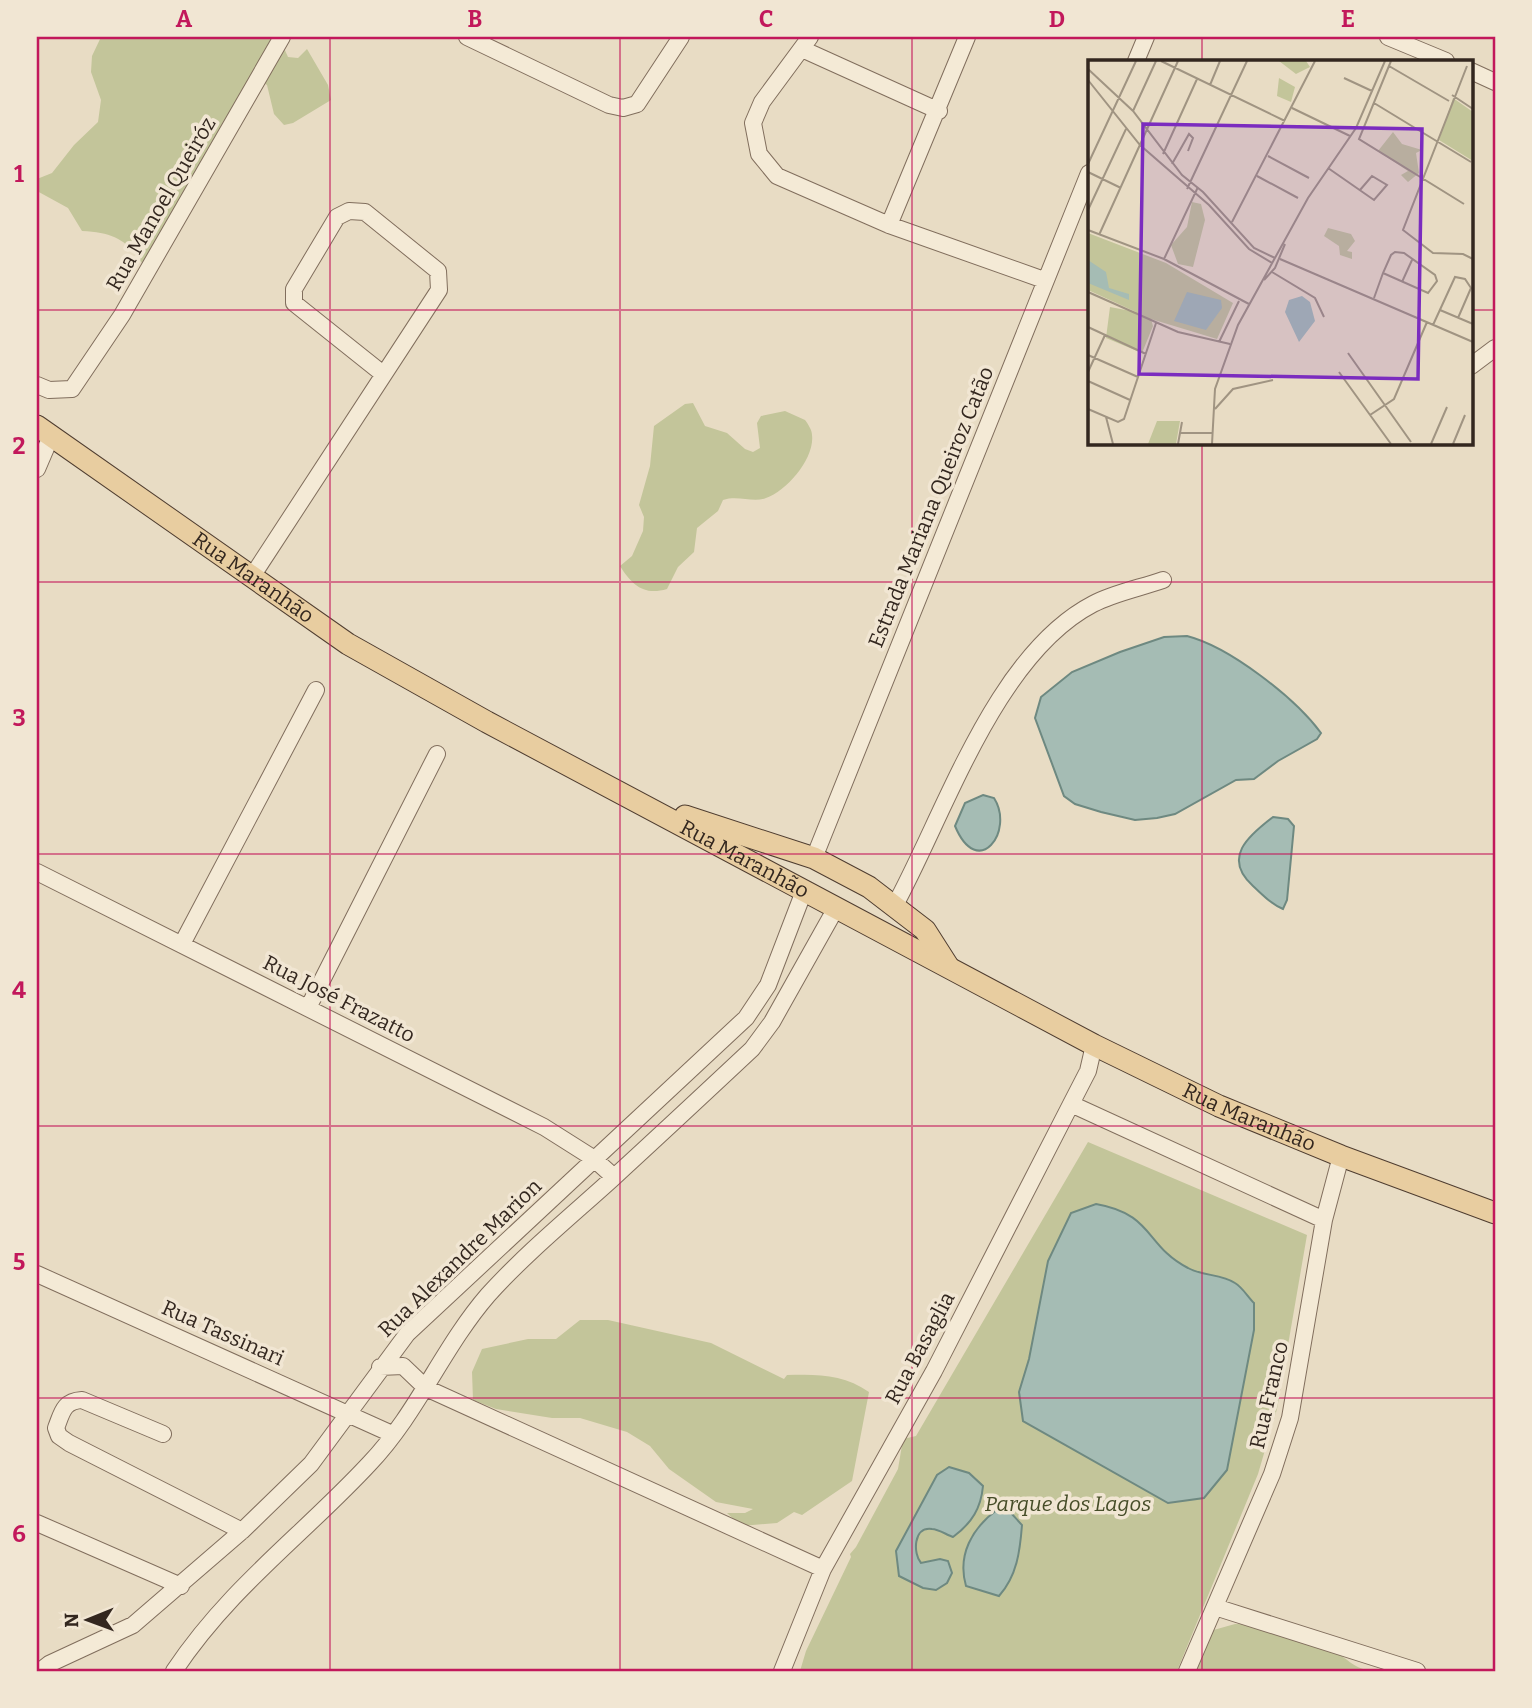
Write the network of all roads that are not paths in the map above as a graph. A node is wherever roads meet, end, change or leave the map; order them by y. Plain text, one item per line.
1 (282, 37) edge
2 (467, 37) edge
3 (681, 37) edge
4 (967, 37) edge
5 (1146, 37) edge
6 (1388, 37) edge
7 (806, 43) edge
8 (1136, 60) edge
9 (1444, 60) edge
10 (1472, 71) edge
11 (1495, 82) edge
12 (939, 111) junction
13 (1088, 175) edge
14 (890, 225) junction
15 (1044, 280) junction
16 (1495, 348) edge
17 (1472, 365) edge
18 (383, 374) junction
19 (37, 385) edge
20 (44, 430) edge
21 (37, 469) edge
22 (251, 578) junction
23 (1163, 580) dead end
24 (316, 690) dead end
25 (437, 754) dead end
26 (639, 803) junction
27 (814, 858) junction
28 (37, 872) edge
29 (846, 875) junction
30 (804, 891) junction
31 (894, 906) junction
32 (836, 908) junction
33 (182, 944) junction
34 (949, 968) junction
35 (309, 1006) junction
36 (1094, 1045) junction
37 (1071, 1104) junction
38 (1340, 1156) junction
39 (593, 1158) junction
40 (614, 1177) junction
41 (1495, 1213) edge
42 (1324, 1220) junction
43 (37, 1274) edge
44 (380, 1367) junction
45 (426, 1388) junction
46 (348, 1412) junction
47 (163, 1434) dead end
48 (392, 1434) junction
49 (37, 1523) edge
50 (242, 1531) junction
51 (823, 1569) junction
52 (181, 1586) junction
53 (1215, 1606) junction
54 (1409, 1670) edge
55 (40, 1671) edge
56 (174, 1671) edge
57 (782, 1671) edge
58 (1187, 1671) edge

1 - 19 street, Rua Manoel Queiróz
2 - 3 street
4 - 12 street
5 - 8 street
6 - 9 street
7 - 12 street
7 - 14 street
10 - 11 street
12 - 14 street
13 - 15 street, Estrada Mariana Queiroz Catão
14 - 15 street
15 - 27 street, Estrada Mariana Queiroz Catão
16 - 17 street
18 - 18 street
18 - 22 street
20 - 21 street
20 - 22 main road, Rua Maranhão
22 - 26 main road, Rua Maranhão
23 - 31 street
24 - 33 street
25 - 35 street
26 - 27 main road
26 - 30 main road, Rua Maranhão
27 - 29 main road
27 - 30 main road
28 - 33 street, Rua José Frazatto
29 - 31 main road
29 - 32 main road
30 - 32 main road, Rua Maranhão
30 - 39 street, Rua Alexandre Marion
31 - 34 main road
32 - 34 main road, Rua Maranhão
32 - 40 street
33 - 35 street, Rua José Frazatto
34 - 36 main road, Rua Maranhão
35 - 39 street, Rua José Frazatto
36 - 37 street, Rua Basaglia
36 - 38 main road, Rua Maranhão
37 - 42 street
37 - 51 street, Rua Basaglia
38 - 41 main road, Rua Maranhão
38 - 42 street, Rua Franco
39 - 40 street, Rua José Frazatto
39 - 44 street, Rua Alexandre Marion
40 - 45 street
42 - 53 street, Rua Franco
43 - 46 street, Rua Tassinari
44 - 45 street
44 - 46 street, Rua Alexandre Marion
45 - 48 street
45 - 51 street
46 - 48 street, Rua Tassinari
46 - 50 street, Rua Alexandre Marion
47 - 50 street
48 - 56 street
49 - 52 street
50 - 52 street, Rua Alexandre Marion
51 - 57 street, Rua Basaglia
52 - 55 street, Rua Alexandre Marion
53 - 54 street
53 - 58 street, Rua Franco

